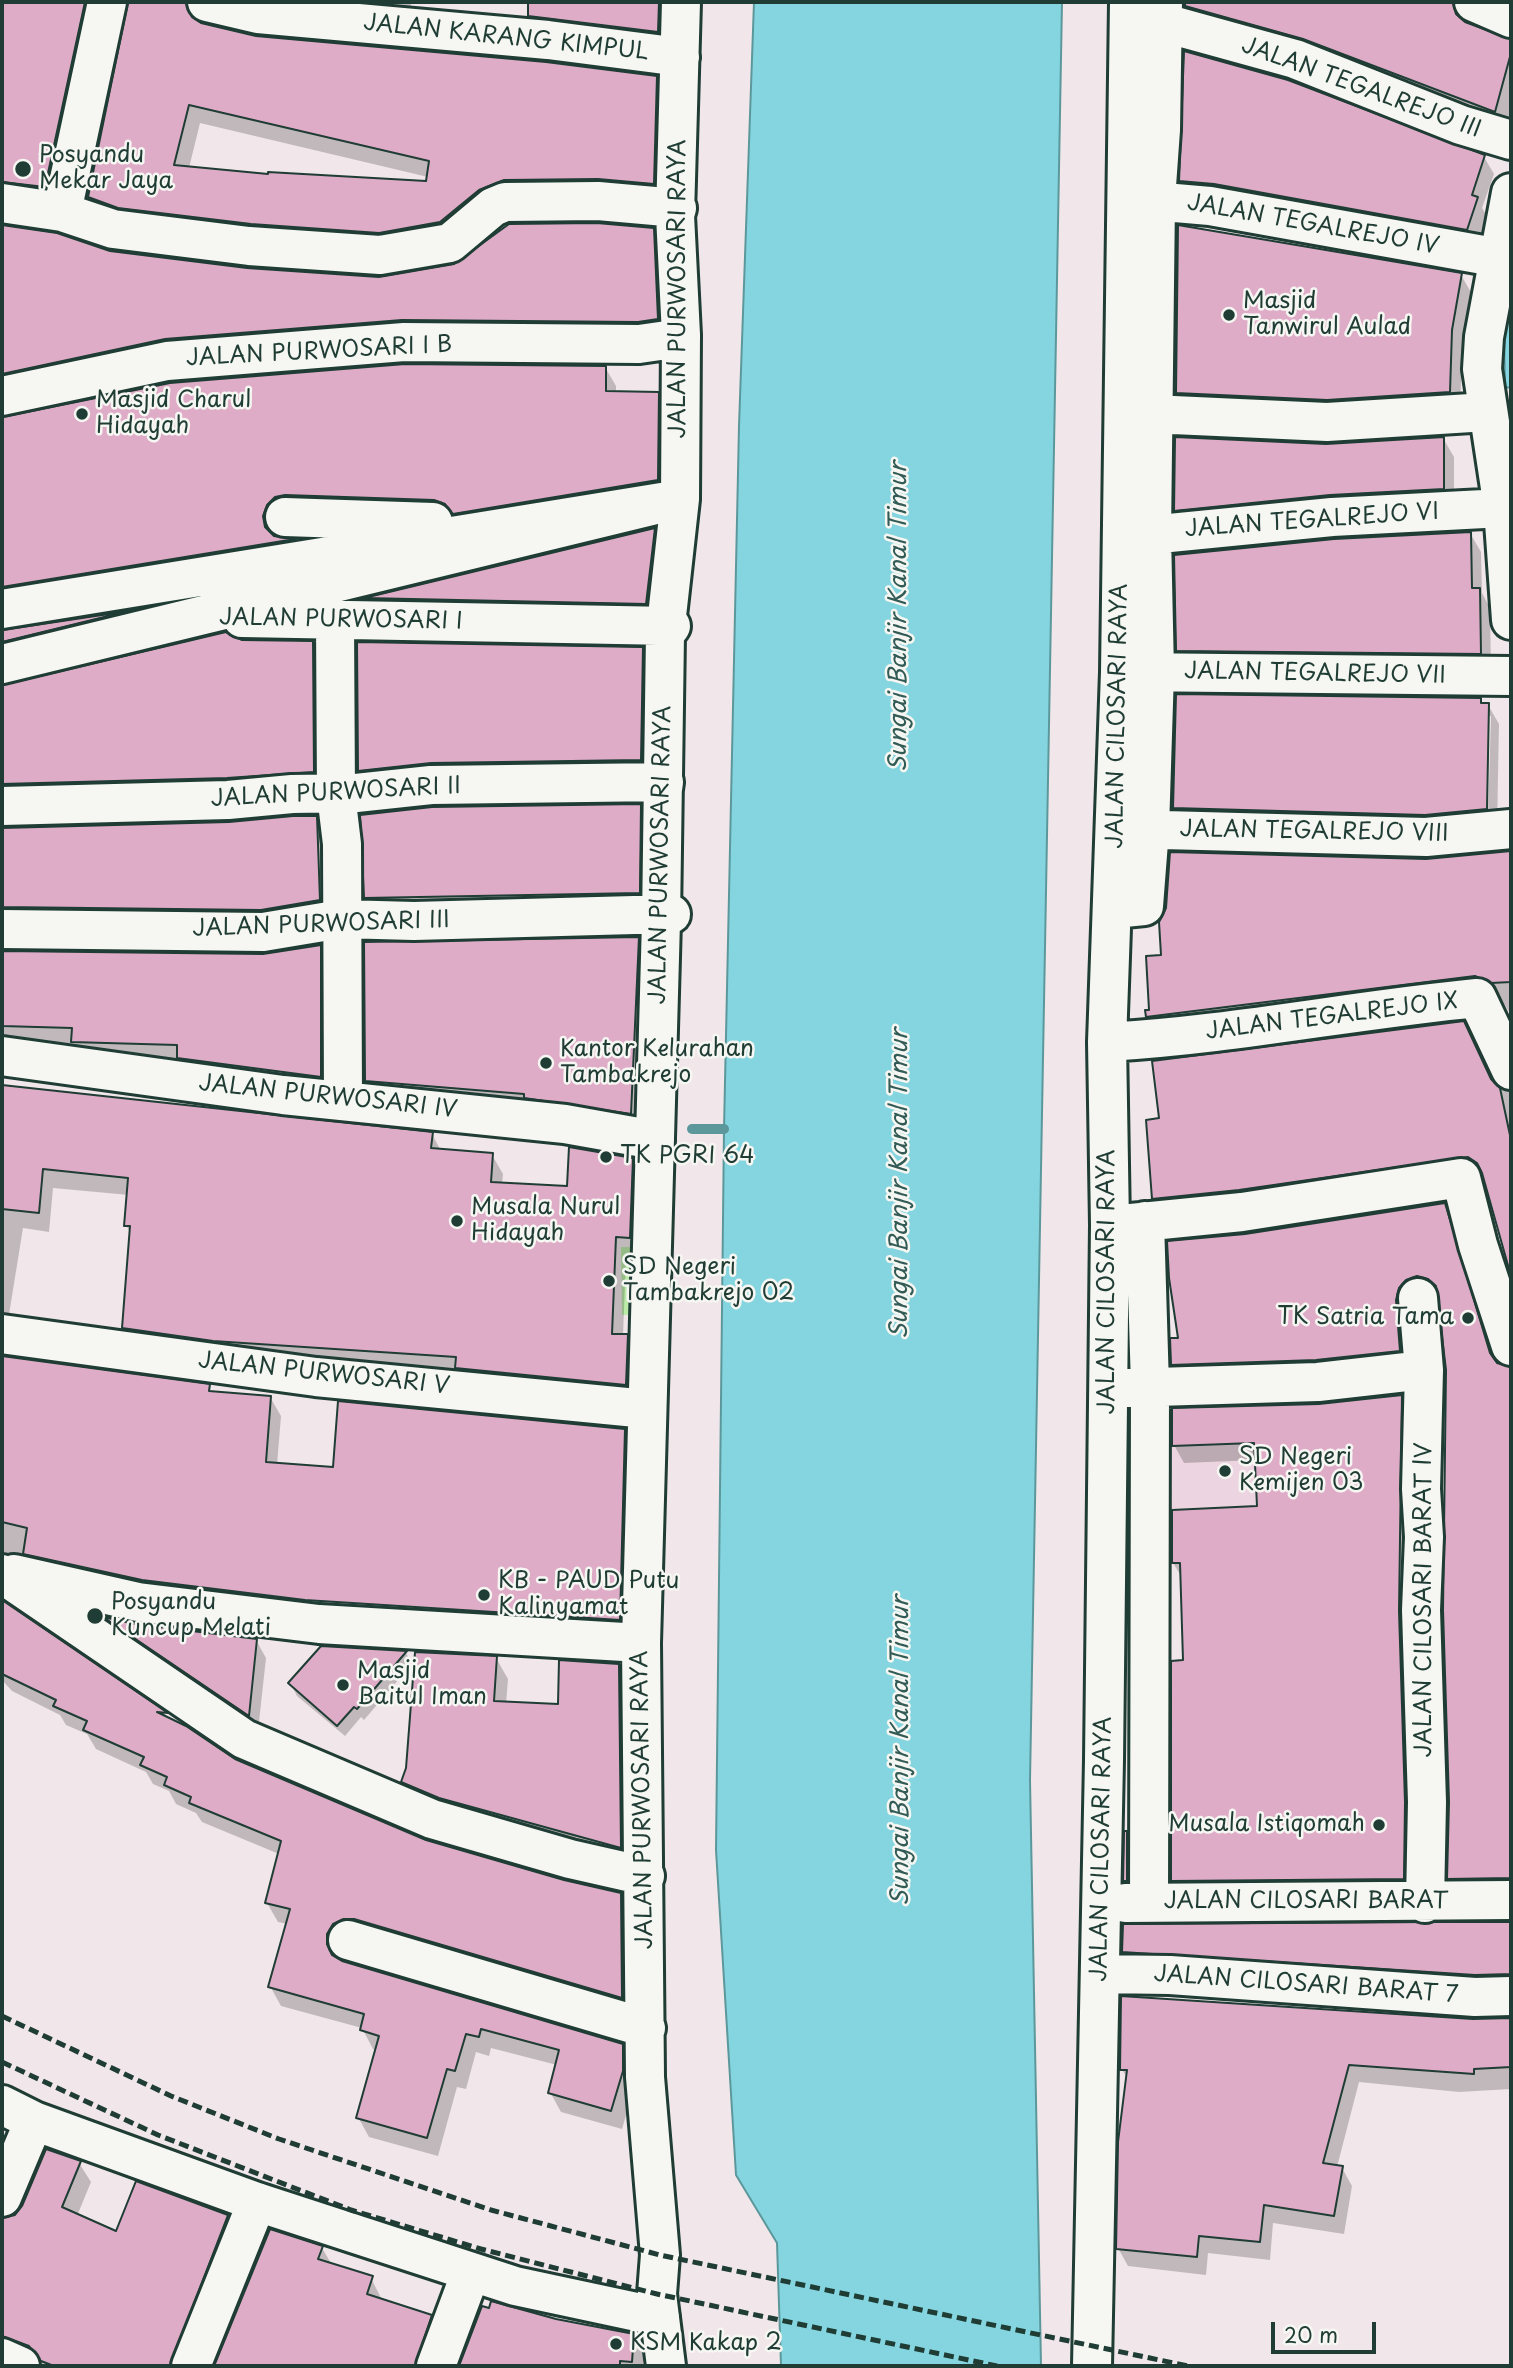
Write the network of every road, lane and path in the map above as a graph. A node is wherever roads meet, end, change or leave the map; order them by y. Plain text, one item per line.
1 (107, 2) edge
2 (207, 2) edge
3 (681, 2) edge
4 (1474, 2) edge
5 (1146, 10) edge
6 (1511, 18) edge
7 (680, 57) junction
8 (1511, 140) edge
9 (1511, 193) edge
10 (1141, 199) junction
11 (2, 203) edge
12 (62, 212) junction
13 (675, 215) junction
14 (1505, 259) edge
15 (681, 338) junction
16 (2, 396) edge
17 (1487, 412) junction
18 (1138, 413) junction
19 (680, 499) junction
20 (1503, 508) junction
21 (285, 517) dead end
22 (1137, 536) junction
23 (2, 609) edge
24 (1511, 620) edge
25 (2, 621) edge
26 (335, 621) junction
27 (664, 634) junction
28 (2, 664) edge
29 (1137, 672) junction
30 (1511, 676) edge
31 (663, 789) junction
32 (336, 794) junction
33 (2, 806) edge
34 (1133, 829) junction
35 (1511, 829) edge
36 (341, 919) junction
37 (661, 920) junction
38 (2, 929) edge
39 (1107, 1042) junction
40 (2, 1056) edge
41 (1511, 1070) edge
42 (343, 1092) junction
43 (655, 1140) junction
44 (1127, 1223) junction
45 (1418, 1298) dead end
46 (2, 1334) edge
47 (1511, 1346) edge
48 (1424, 1370) junction
49 (1150, 1386) junction
50 (1108, 1389) junction
51 (647, 1409) junction
52 (2, 1573) edge
53 (640, 1643) junction
54 (645, 1877) junction
55 (1511, 1900) edge
56 (1101, 1903) junction
57 (1149, 1903) junction
58 (1426, 1903) junction
59 (348, 1940) dead end
60 (1100, 1974) junction
61 (1511, 1996) edge
62 (646, 2028) junction
63 (18, 2113) edge
64 (2, 2197) edge
65 (257, 2202) junction
66 (471, 2272) junction
67 (660, 2317) junction
68 (2, 2358) edge
69 (20, 2366) edge
70 (191, 2366) edge
71 (436, 2366) edge
72 (666, 2366) edge
73 (1092, 2366) edge

1 - 12 street
2 - 7 street, JALAN KARANG KIMPUL
3 - 7 street, JALAN PURWOSARI RAYA
4 - 6 street
5 - 8 street, JALAN TEGALREJO III
5 - 10 street, JALAN CILOSARI RAYA
7 - 13 street, JALAN PURWOSARI RAYA
9 - 14 street
10 - 14 street, JALAN TEGALREJO IV
10 - 18 street, JALAN CILOSARI RAYA
11 - 12 street
12 - 13 street
13 - 15 street, JALAN PURWOSARI RAYA
14 - 17 street
15 - 16 street, JALAN PURWOSARI I B
15 - 19 street, JALAN PURWOSARI RAYA
17 - 18 street
17 - 20 street
18 - 22 street, JALAN CILOSARI RAYA
19 - 21 street
19 - 23 street
19 - 27 street, JALAN PURWOSARI RAYA
19 - 28 street
20 - 22 street, JALAN TEGALREJO VI
20 - 24 street
22 - 29 street, JALAN CILOSARI RAYA
25 - 26 street, JALAN PURWOSARI I
26 - 27 street, JALAN PURWOSARI I
26 - 32 street
27 - 31 street, JALAN PURWOSARI RAYA
29 - 30 street, JALAN TEGALREJO VII
29 - 34 street, JALAN CILOSARI RAYA
31 - 32 street, JALAN PURWOSARI II
31 - 37 street, JALAN PURWOSARI RAYA
32 - 33 street, JALAN PURWOSARI II
32 - 36 street
34 - 35 street, JALAN TEGALREJO VIII
34 - 39 street, JALAN CILOSARI RAYA
36 - 37 street, JALAN PURWOSARI III
36 - 38 street, JALAN PURWOSARI III
36 - 42 street
37 - 43 street, JALAN PURWOSARI RAYA
39 - 41 street, JALAN TEGALREJO IX
39 - 44 street, JALAN CILOSARI RAYA
40 - 42 street, JALAN PURWOSARI IV
42 - 43 street, JALAN PURWOSARI IV
43 - 51 street, JALAN PURWOSARI RAYA
44 - 47 street
44 - 49 street
44 - 50 street, JALAN CILOSARI RAYA
45 - 48 street, JALAN CILOSARI BARAT IV
46 - 51 street, JALAN PURWOSARI V
48 - 49 street
48 - 58 street, JALAN CILOSARI BARAT IV
49 - 50 street
49 - 57 street
50 - 56 street, JALAN CILOSARI RAYA
51 - 53 street, JALAN PURWOSARI RAYA
52 - 53 street
52 - 54 street
53 - 54 street, JALAN PURWOSARI RAYA
54 - 62 street, JALAN PURWOSARI RAYA
55 - 58 street, JALAN CILOSARI BARAT
56 - 57 street, JALAN CILOSARI BARAT
56 - 60 street, JALAN CILOSARI RAYA
57 - 58 street, JALAN CILOSARI BARAT
59 - 62 street
60 - 61 street, JALAN CILOSARI BARAT 7
60 - 73 street, JALAN CILOSARI RAYA
62 - 67 street, JALAN PURWOSARI RAYA
63 - 64 street
63 - 65 street
65 - 66 street
65 - 70 street
66 - 67 street
66 - 71 street
67 - 72 street, JALAN PURWOSARI RAYA
68 - 69 street

